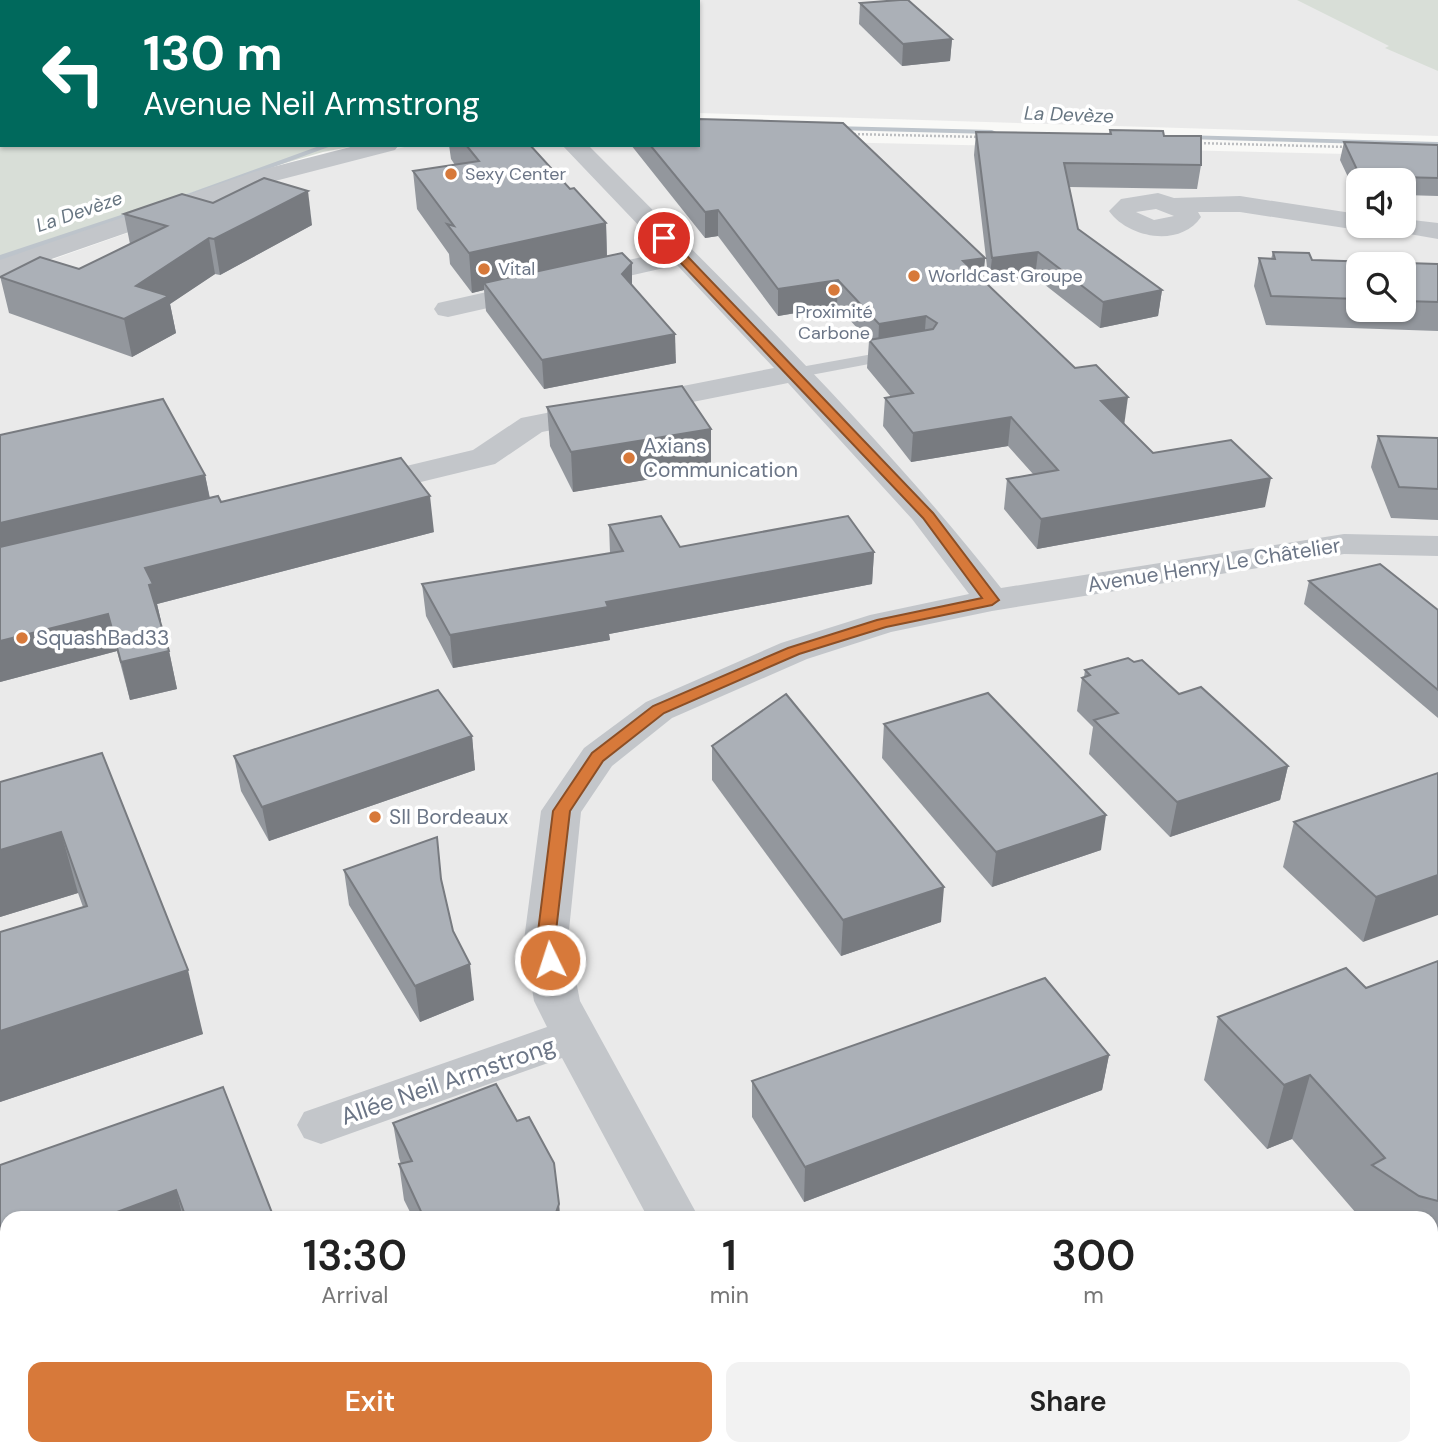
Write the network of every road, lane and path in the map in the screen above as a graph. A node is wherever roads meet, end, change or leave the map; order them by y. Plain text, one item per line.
1 (839, 134) edge
2 (985, 137) edge
3 (1186, 142) edge
4 (379, 147) edge
5 (576, 147) edge
6 (1354, 147) edge
7 (1177, 205) dead end
8 (1346, 220) edge
9 (1416, 228) edge
10 (1438, 231) edge
11 (682, 256) junction
12 (0, 269) edge
13 (448, 309) dead end
14 (912, 353) edge
15 (795, 373) junction
16 (337, 493) edge
17 (1438, 546) edge
18 (992, 600) junction
19 (574, 1036) junction
20 (321, 1125) dead end
21 (670, 1211) edge

1 - 2 path
3 - 6 path
4 - 12 street
5 - 11 street
7 - 8 street
9 - 10 street
11 - 13 street
11 - 15 street
14 - 15 lane
15 - 16 street
15 - 18 street
17 - 18 street, Avenue Henry Le Châtelier
18 - 19 street, Avenue Henry Le Châtelier
19 - 20 street, Allée Neil Armstrong
19 - 21 street, Avenue Henry Le Châtelier

